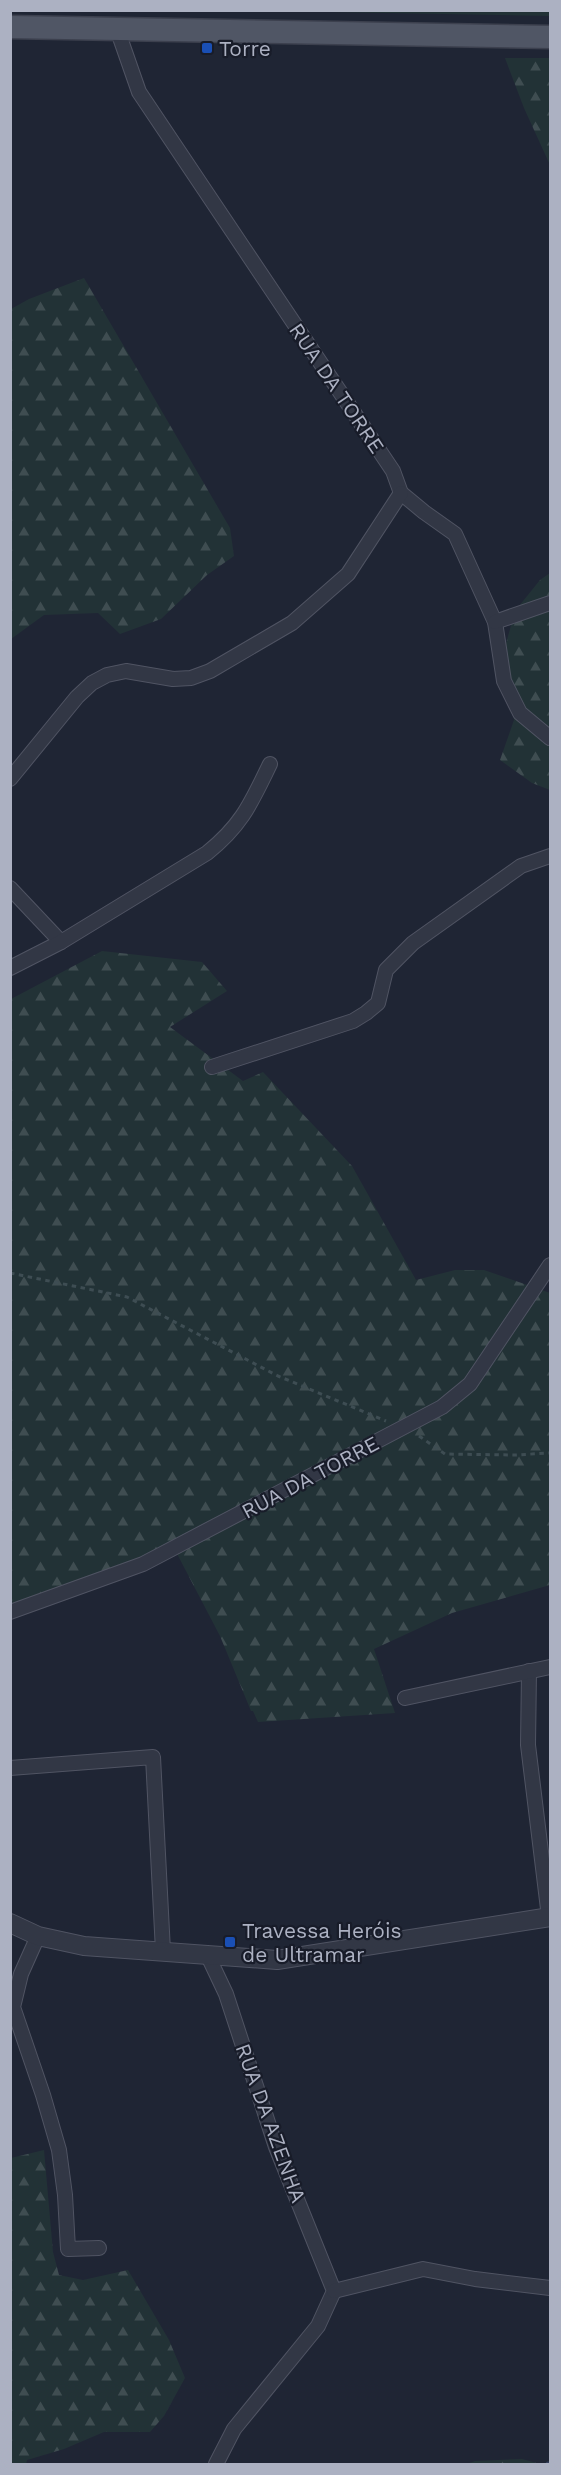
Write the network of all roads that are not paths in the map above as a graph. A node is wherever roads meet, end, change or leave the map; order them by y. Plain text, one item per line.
1 (10, 27) edge
2 (117, 29) junction
3 (550, 37) edge
4 (402, 493) junction
5 (550, 603) edge
6 (495, 622) junction
7 (550, 738) edge
8 (15, 763) edge
9 (270, 764) dead end
10 (10, 779) edge
11 (550, 856) edge
12 (10, 888) edge
13 (61, 942) junction
14 (10, 968) edge
15 (212, 1067) dead end
16 (550, 1265) edge
17 (10, 1612) edge
18 (550, 1667) edge
19 (529, 1671) junction
20 (405, 1698) dead end
21 (10, 1768) edge
22 (550, 1917) edge
23 (10, 1923) edge
24 (38, 1936) junction
25 (163, 1952) junction
26 (208, 1956) junction
27 (99, 2248) dead end
28 (550, 2288) edge
29 (334, 2290) junction
30 (216, 2464) edge

1 - 2 main road
2 - 3 main road
2 - 4 street, RUA DA TORRE
4 - 6 street, RUA DA TORRE
4 - 8 street
5 - 6 street
6 - 7 street, RUA DA TORRE
8 - 10 street
9 - 13 street
11 - 15 street
12 - 13 street
13 - 14 street
16 - 17 street, RUA DA TORRE
18 - 19 street
19 - 20 street
19 - 22 street
21 - 25 street
22 - 26 street
23 - 24 street
24 - 25 street
24 - 27 street
25 - 26 street
26 - 29 street, RUA DA AZENHA
28 - 29 street
29 - 30 street

